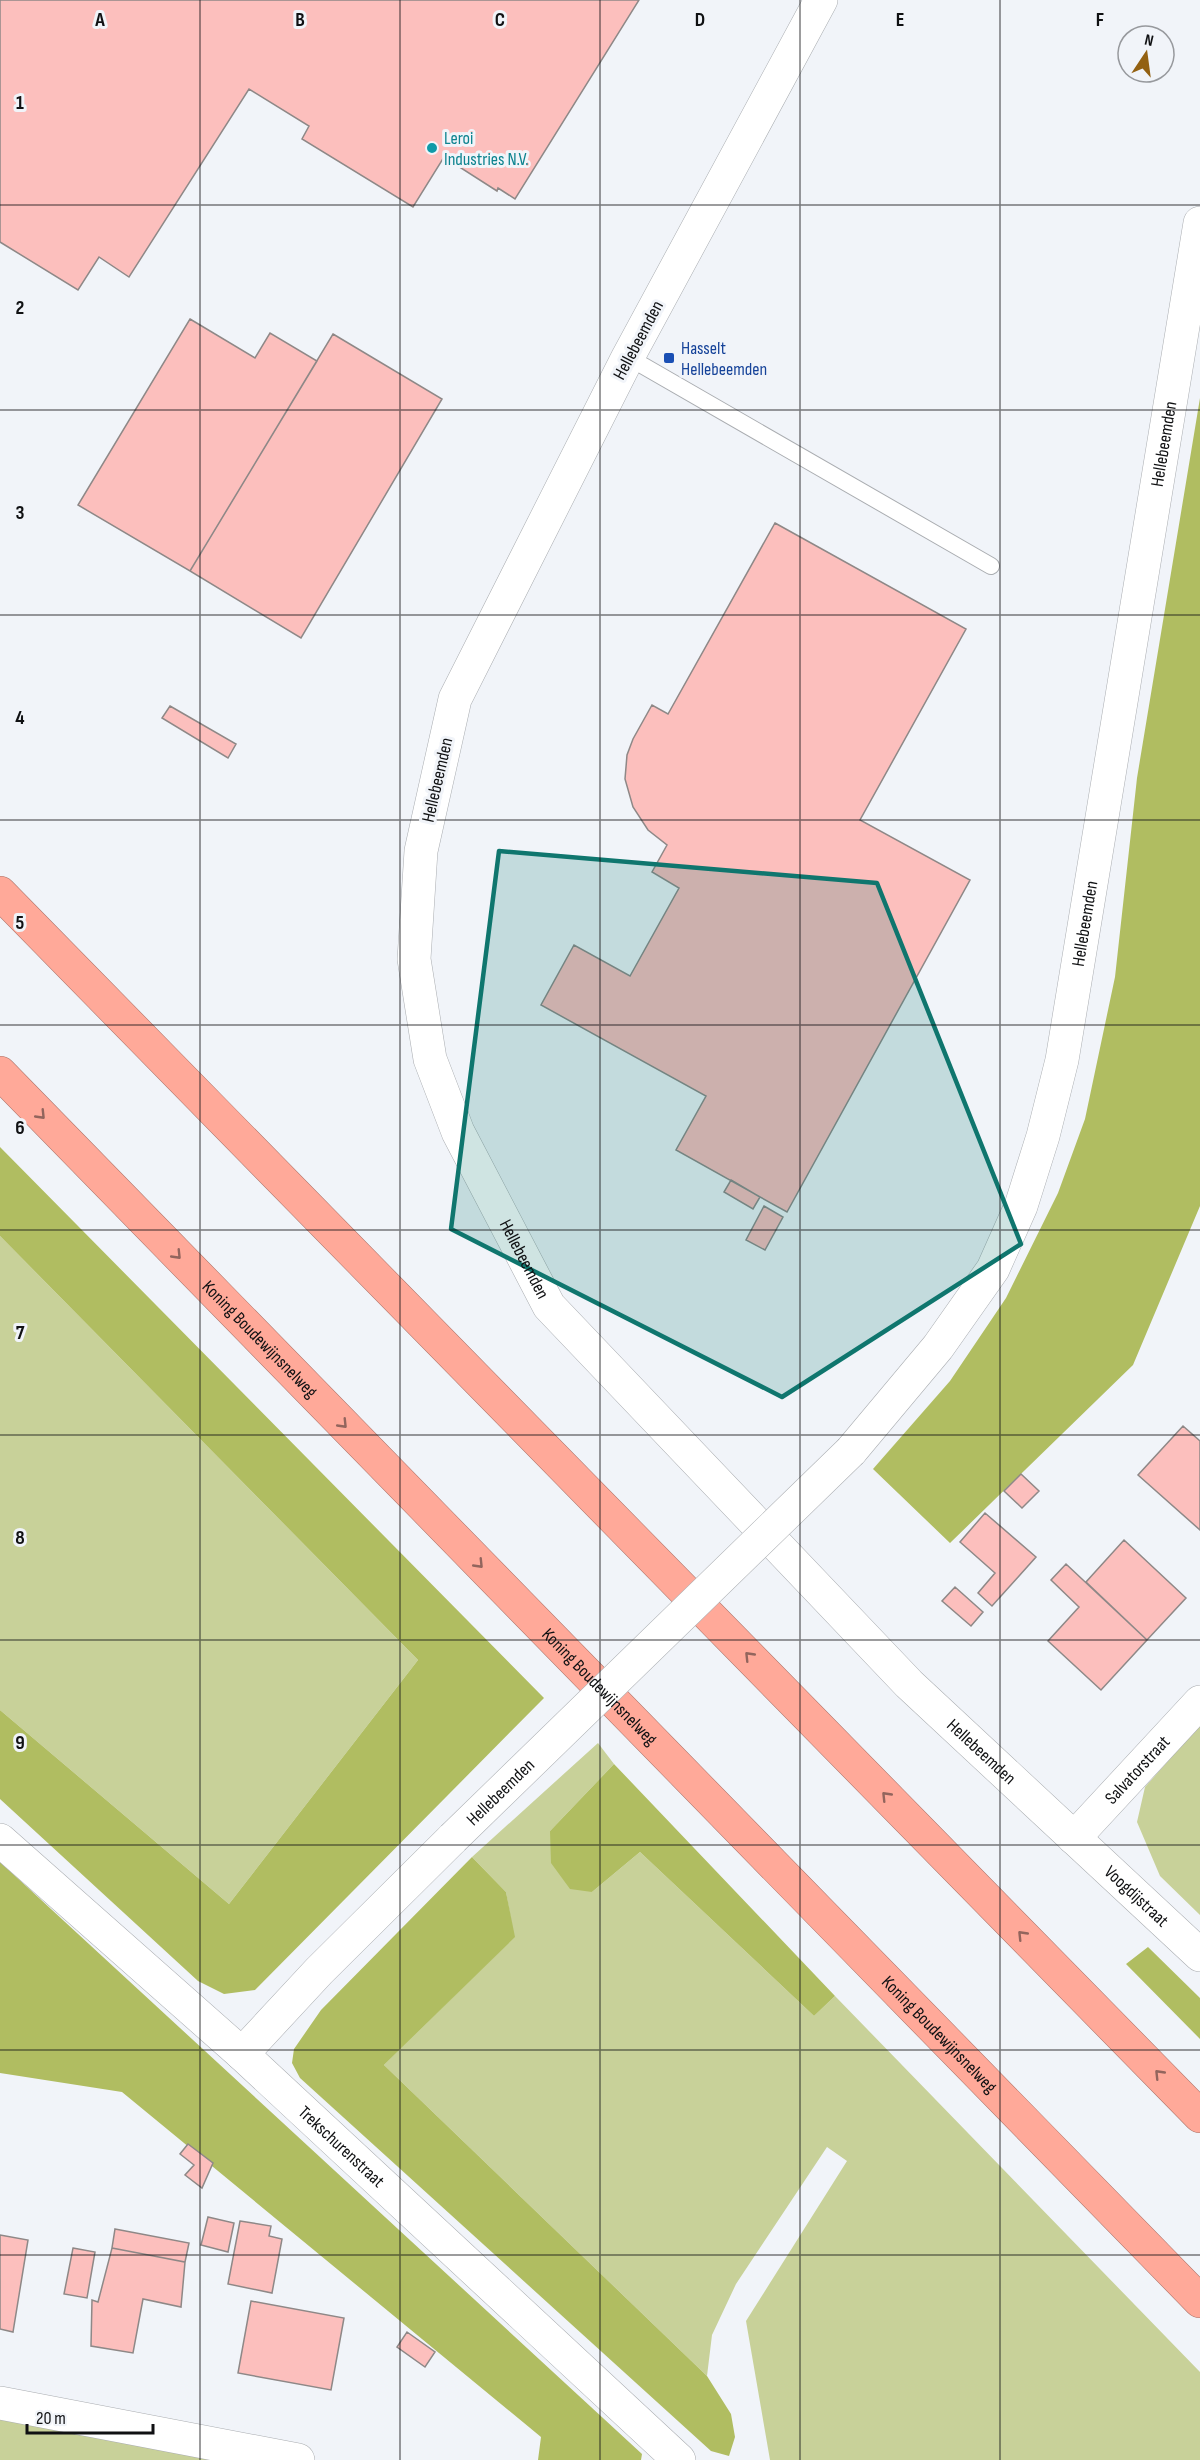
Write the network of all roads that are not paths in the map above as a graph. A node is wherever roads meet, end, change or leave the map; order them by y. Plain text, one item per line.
1 (821, 0) edge
2 (1200, 223) edge
3 (1195, 300) edge
4 (628, 357) junction
5 (991, 566) dead end
6 (0, 893) edge
7 (0, 1073) edge
8 (1200, 1702) edge
9 (1074, 1838) junction
10 (0, 1840) edge
11 (1200, 1955) edge
12 (242, 2054) junction
13 (1200, 2116) edge
14 (1200, 2301) edge
15 (0, 2403) edge
16 (298, 2460) edge
17 (679, 2460) edge

1 - 4 street, Hellebeemden
2 - 3 street, Hellebeemden
3 - 12 street, Hellebeemden, bridge
4 - 5 lane
4 - 9 street, Hellebeemden
13 -> 6 highway
7 -> 14 highway, Koning Boudewijnsnelweg
8 - 9 street, Salvatorstraat
9 - 11 street, Voogdijstraat
10 - 12 street, Trekschurenstraat
12 - 17 street, Trekschurenstraat
15 - 16 street

